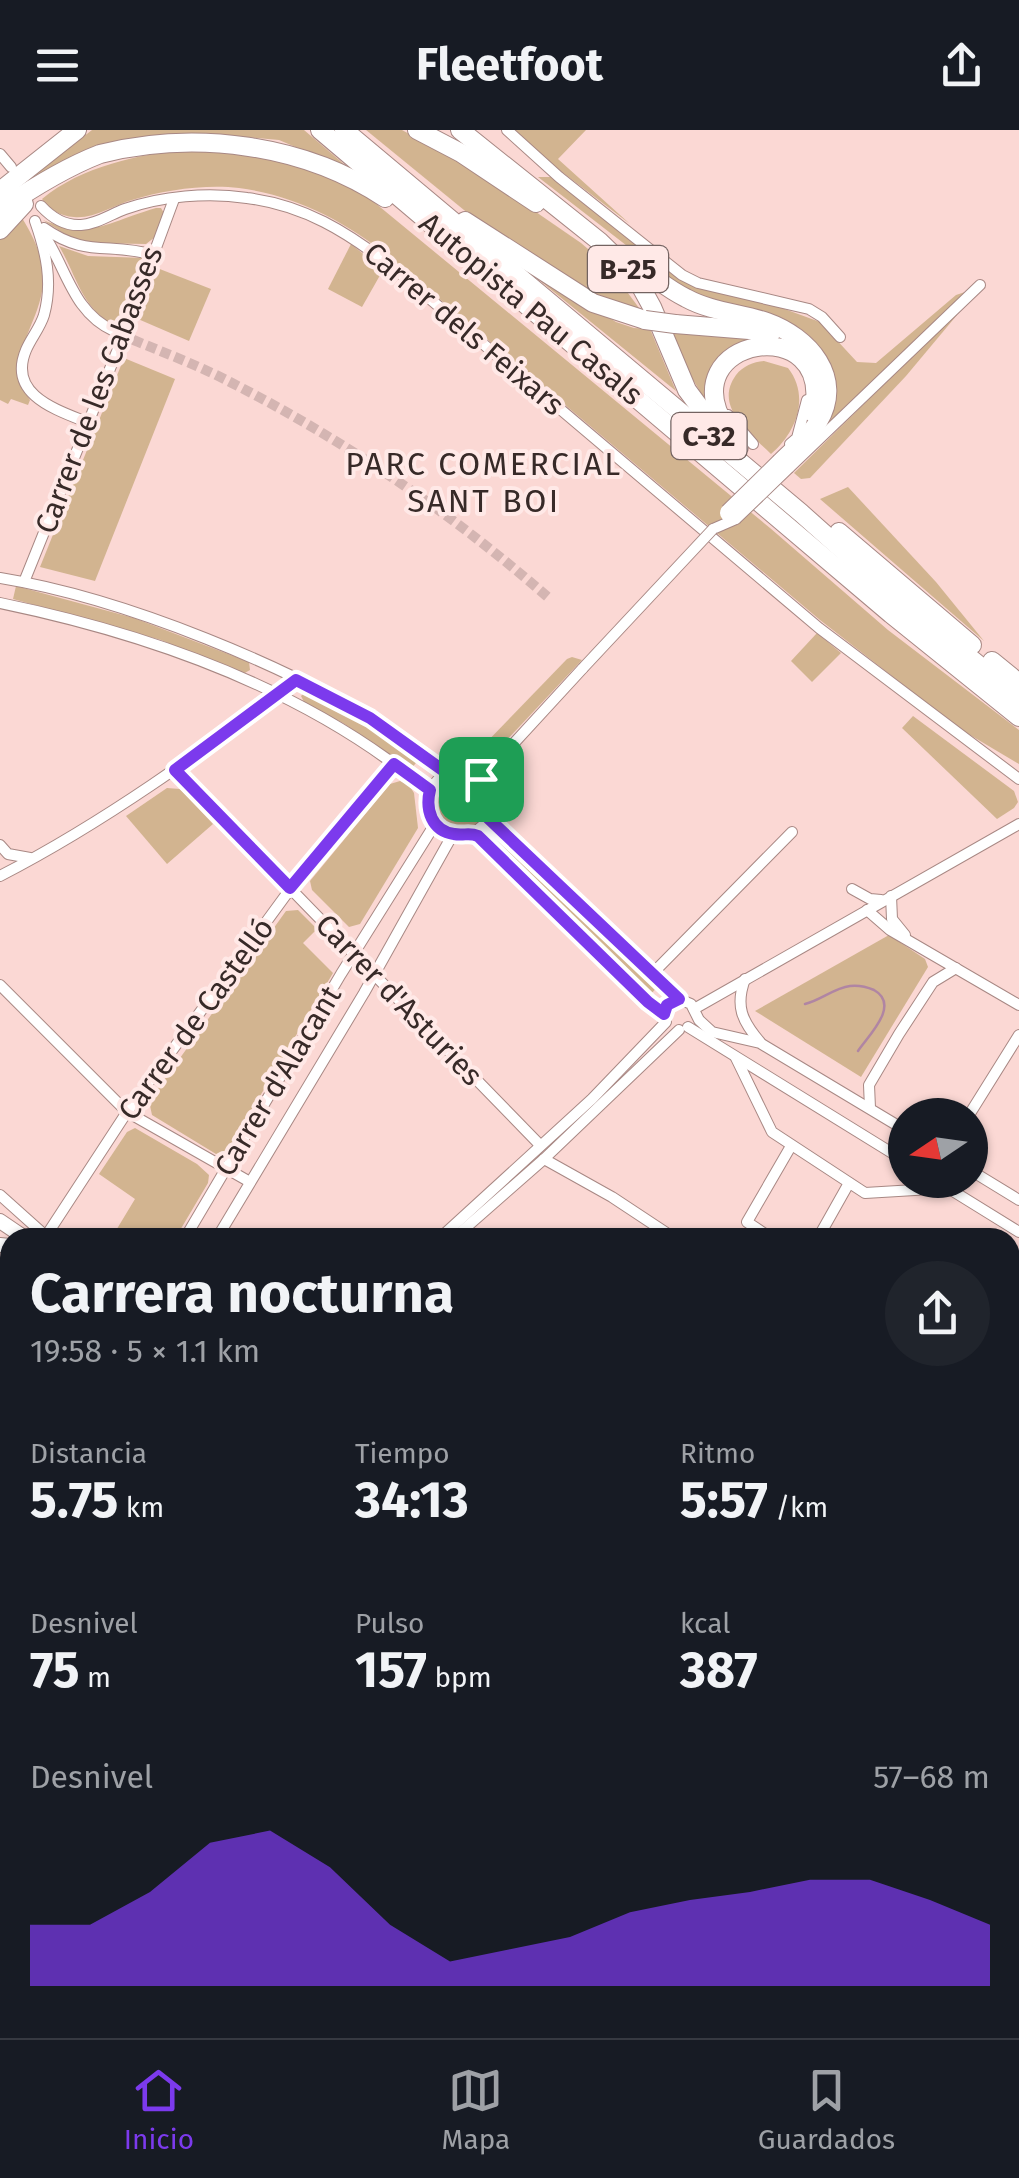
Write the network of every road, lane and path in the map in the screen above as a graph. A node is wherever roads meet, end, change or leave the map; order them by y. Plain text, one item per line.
1 (77, 130) edge
2 (320, 130) edge
3 (344, 130) edge
4 (417, 130) edge
5 (507, 130) edge
6 (463, 132) edge
7 (272, 146) junction
8 (0, 154) edge
9 (11, 167) dead end
10 (398, 176) junction
11 (0, 191) edge
12 (174, 199) junction
13 (41, 206) dead end
14 (0, 210) edge
15 (33, 218) junction
16 (0, 230) edge
17 (153, 254) junction
18 (980, 284) dead end
19 (120, 330) junction
20 (669, 330) junction
21 (840, 337) dead end
22 (566, 340) junction
23 (801, 340) junction
24 (88, 423) junction
25 (797, 438) joint
26 (746, 445) junction
27 (782, 462) junction
28 (713, 528) joint
29 (0, 578) edge
30 (24, 582) junction
31 (0, 602) edge
32 (296, 680) junction
33 (1019, 682) edge
34 (278, 694) junction
35 (1019, 698) edge
36 (1019, 717) edge
37 (394, 764) junction
38 (175, 770) junction
39 (448, 774) junction
40 (481, 779) junction
41 (1019, 780) edge
42 (430, 790) junction
43 (488, 818) junction
44 (436, 824) junction
45 (1019, 824) edge
46 (472, 832) junction
47 (792, 832) dead end
48 (453, 834) junction
49 (2, 848) edge
50 (34, 858) junction
51 (0, 874) edge
52 (290, 888) junction
53 (852, 889) dead end
54 (891, 896) junction
55 (867, 910) junction
56 (909, 939) junction
57 (354, 953) junction
58 (933, 954) junction
59 (956, 968) junction
60 (373, 973) junction
61 (653, 973) junction
62 (745, 979) junction
63 (933, 982) junction
64 (0, 985) edge
65 (679, 999) junction
66 (1017, 1007) edge
67 (695, 1012) junction
68 (665, 1018) junction
69 (684, 1029) junction
70 (1019, 1036) edge
71 (760, 1043) junction
72 (736, 1058) junction
73 (869, 1085) junction
74 (845, 1093) junction
75 (980, 1098) edge
76 (870, 1108) junction
77 (126, 1112) junction
78 (888, 1119) edge
79 (540, 1144) junction
80 (792, 1146) junction
81 (888, 1151) edge
82 (544, 1159) junction
83 (226, 1169) junction
84 (988, 1181) edge
85 (250, 1182) junction
86 (849, 1183) junction
87 (888, 1192) edge
88 (0, 1195) edge
89 (964, 1198) edge
90 (1019, 1200) edge
91 (37, 1228) edge
92 (53, 1228) edge
93 (191, 1228) edge
94 (223, 1228) edge
95 (451, 1228) edge
96 (465, 1228) edge
97 (659, 1228) edge
98 (756, 1228) edge
99 (824, 1228) edge
100 (1013, 1228) edge

1 - 11 highway
2 - 22 highway, Autopista Pau Casals / C-32
3 - 10 highway, Autopista Pau Casals / C-32
4 - 20 highway
5 - 21 street
6 - 20 highway, B-25
6 - 23 highway
7 - 14 highway
7 - 16 highway
7 - 22 highway
8 - 9 street
10 - 20 highway, bridge
10 - 35 highway, Autopista Pau Casals / C-32
12 - 13 street, Carrer dels Feixars
12 - 17 street, Carrer de les Cabasses
12 - 41 street, Carrer dels Feixars
15 - 17 street
15 - 19 street
15 - 24 street
17 - 19 street, Carrer de les Cabasses
18 - 27 street
19 - 24 street, Carrer de les Cabasses
20 - 23 highway
20 - 26 highway, B-25
22 - 36 highway, Autopista Pau Casals / C-32
23 - 27 highway
24 - 30 street, Carrer de les Cabasses
25 - 26 highway
25 - 27 street
26 - 33 highway, B-25
27 - 28 highway, bridge
28 - 40 street, bridge
29 - 30 street
30 - 32 street
31 - 34 street
32 - 34 street
32 - 39 street
34 - 37 street
34 - 38 street
37 - 42 street
37 - 52 street, Carrer de Castelló
38 - 50 street
38 - 52 street, Carrer d'Asturies
39 - 40 street
39 - 42 street
40 - 43 street
42 - 44 street
43 - 46 street
43 - 61 street
44 - 48 street
44 - 57 street, Carrer d'Alacant
45 - 54 street
46 - 48 street
46 - 68 street
47 - 61 street
48 - 60 street, Carrer d'Alacant
49 - 50 street
49 - 51 street
50 - 51 street
52 - 57 street, Carrer d'Asturies
52 - 77 street, Carrer de Castelló
53 - 54 street
54 - 55 street
54 - 56 street
55 - 56 street
55 - 62 street
56 - 58 street
57 - 60 street, Carrer d'Asturies
57 - 83 street, Carrer d'Alacant
58 - 59 street
58 - 63 street
59 - 63 street
59 - 66 street
60 - 79 street, Carrer d'Asturies
60 - 85 street, Carrer d'Alacant
61 - 65 street
62 - 67 street
62 - 71 street
63 - 73 street
64 - 77 street
65 - 67 street
65 - 68 street
67 - 69 street
67 - 71 street
68 - 69 street
68 - 79 street
69 - 72 street
69 - 82 street
70 - 75 street
71 - 74 street
72 - 80 street
72 - 81 street
73 - 74 street
73 - 76 street
74 - 76 street
76 - 78 street
77 - 83 street
77 - 92 street, Carrer de Castelló
79 - 95 street
80 - 86 street
80 - 98 street
82 - 96 street
82 - 97 street
83 - 85 street
83 - 93 street, Carrer d'Alacant
84 - 90 street
85 - 94 street, Carrer d'Alacant
86 - 87 street
86 - 99 street
88 - 91 street
89 - 100 street

